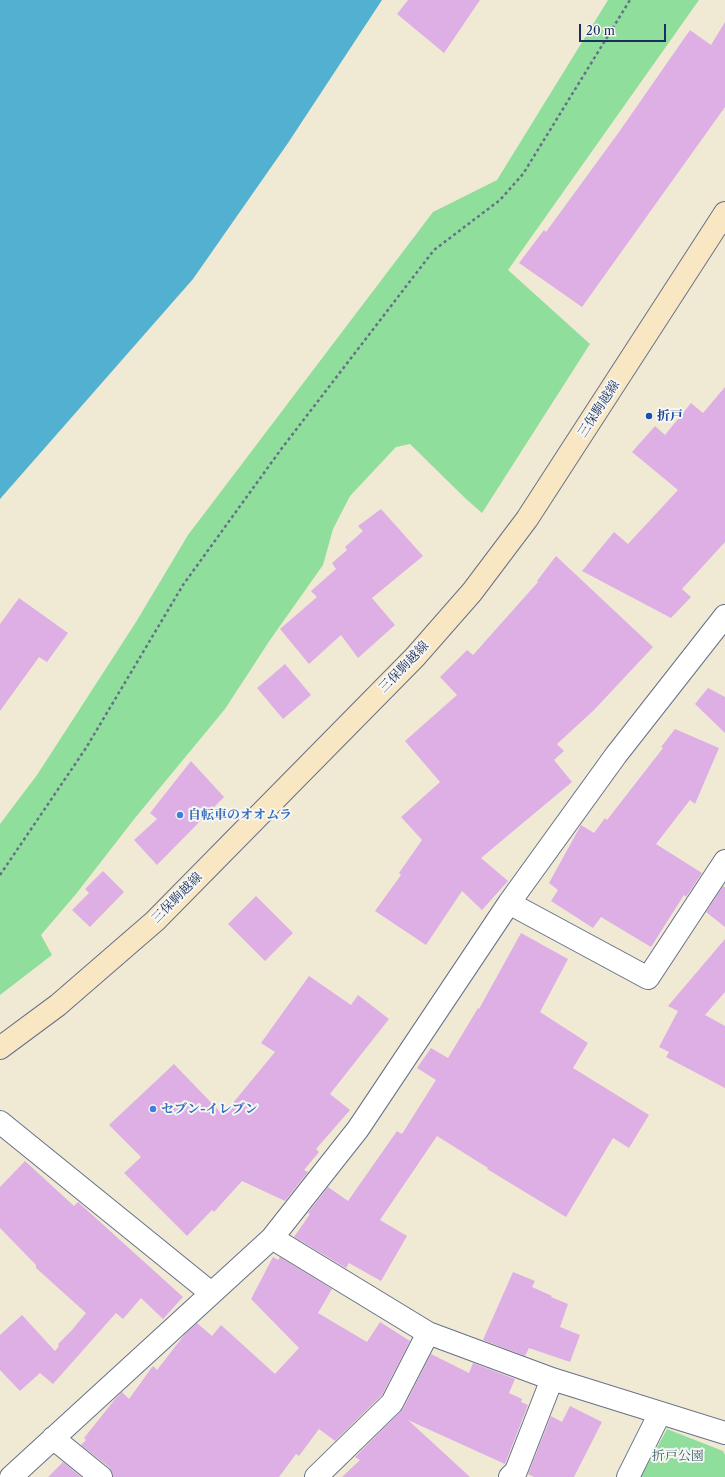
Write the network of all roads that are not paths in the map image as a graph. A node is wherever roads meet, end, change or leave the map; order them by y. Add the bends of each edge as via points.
1 (725, 214) edge
2 (725, 616) edge
3 (725, 861) edge
4 (510, 903) junction
5 (0, 1048) edge
6 (0, 1122) edge
7 (272, 1238) junction
8 (211, 1293) junction
9 (428, 1333) junction
10 (552, 1379) junction
11 (660, 1413) junction
12 (725, 1433) edge
13 (53, 1438) junction
14 (10, 1477) edge
15 (100, 1477) edge
16 (316, 1477) edge
17 (510, 1477) edge
18 (628, 1477) edge

1 - 5 main road, 三保駒越線 via 527,519 472,592 415,657 155,921 58,1004
2 - 4 street via 616,754
3 - 4 street via 648,978
4 - 7 street via 358,1129
6 - 8 street
7 - 8 street
7 - 9 street
8 - 13 street
9 - 10 street
9 - 16 street via 392,1403
10 - 11 street
10 - 17 street via 516,1471
11 - 12 street
11 - 18 street
13 - 14 street
13 - 15 street

